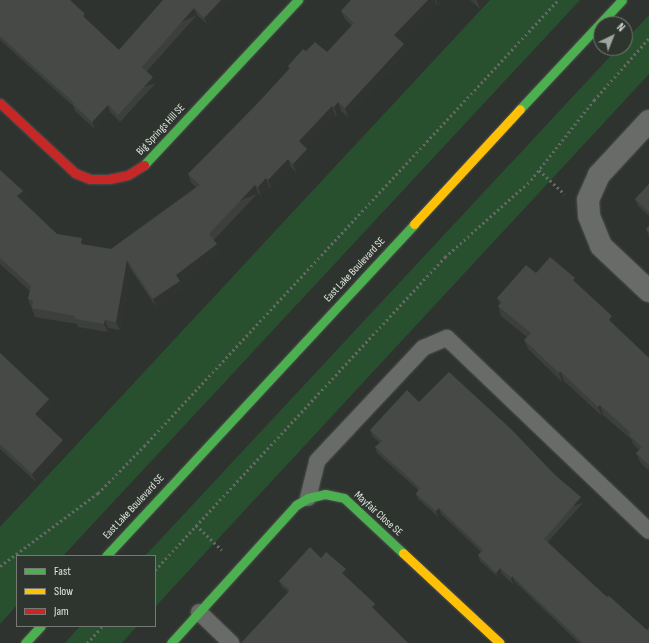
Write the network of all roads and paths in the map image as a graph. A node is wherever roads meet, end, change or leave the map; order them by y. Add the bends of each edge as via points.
1 (298, 0) edge
2 (558, 0) edge
3 (622, 0) edge
4 (649, 38) edge
5 (0, 103) edge
6 (649, 121) edge
7 (649, 291) edge
8 (308, 498) junction
9 (196, 525) junction
10 (649, 531) edge
11 (107, 555) edge
12 (0, 566) edge
13 (240, 567) junction
14 (156, 569) edge
15 (199, 612) junction
16 (40, 627) edge
17 (101, 627) edge
18 (25, 643) edge
19 (87, 643) edge
20 (171, 643) edge
21 (232, 643) edge
22 (500, 643) edge

1 - 5 street, Big Springs Hill SE via 144,166 128,175 109,179 90,178 75,173
2 - 12 path via 98,493
3 - 11 street, East Lake Boulevard SE
4 - 9 path via 594,100 531,180 445,257
6 - 7 street via 599,175 588,200 589,216 601,246
8 - 10 lane via 317,461 423,348 447,338
8 - 13 street, Mayfair Close SE via 296,505
8 - 22 street, Mayfair Close SE via 325,494 344,498
9 - 13 path
9 - 14 path
13 - 15 street, Mayfair Close SE
15 - 20 street, Mayfair Close SE
15 - 21 lane
16 - 18 street
17 - 19 path

